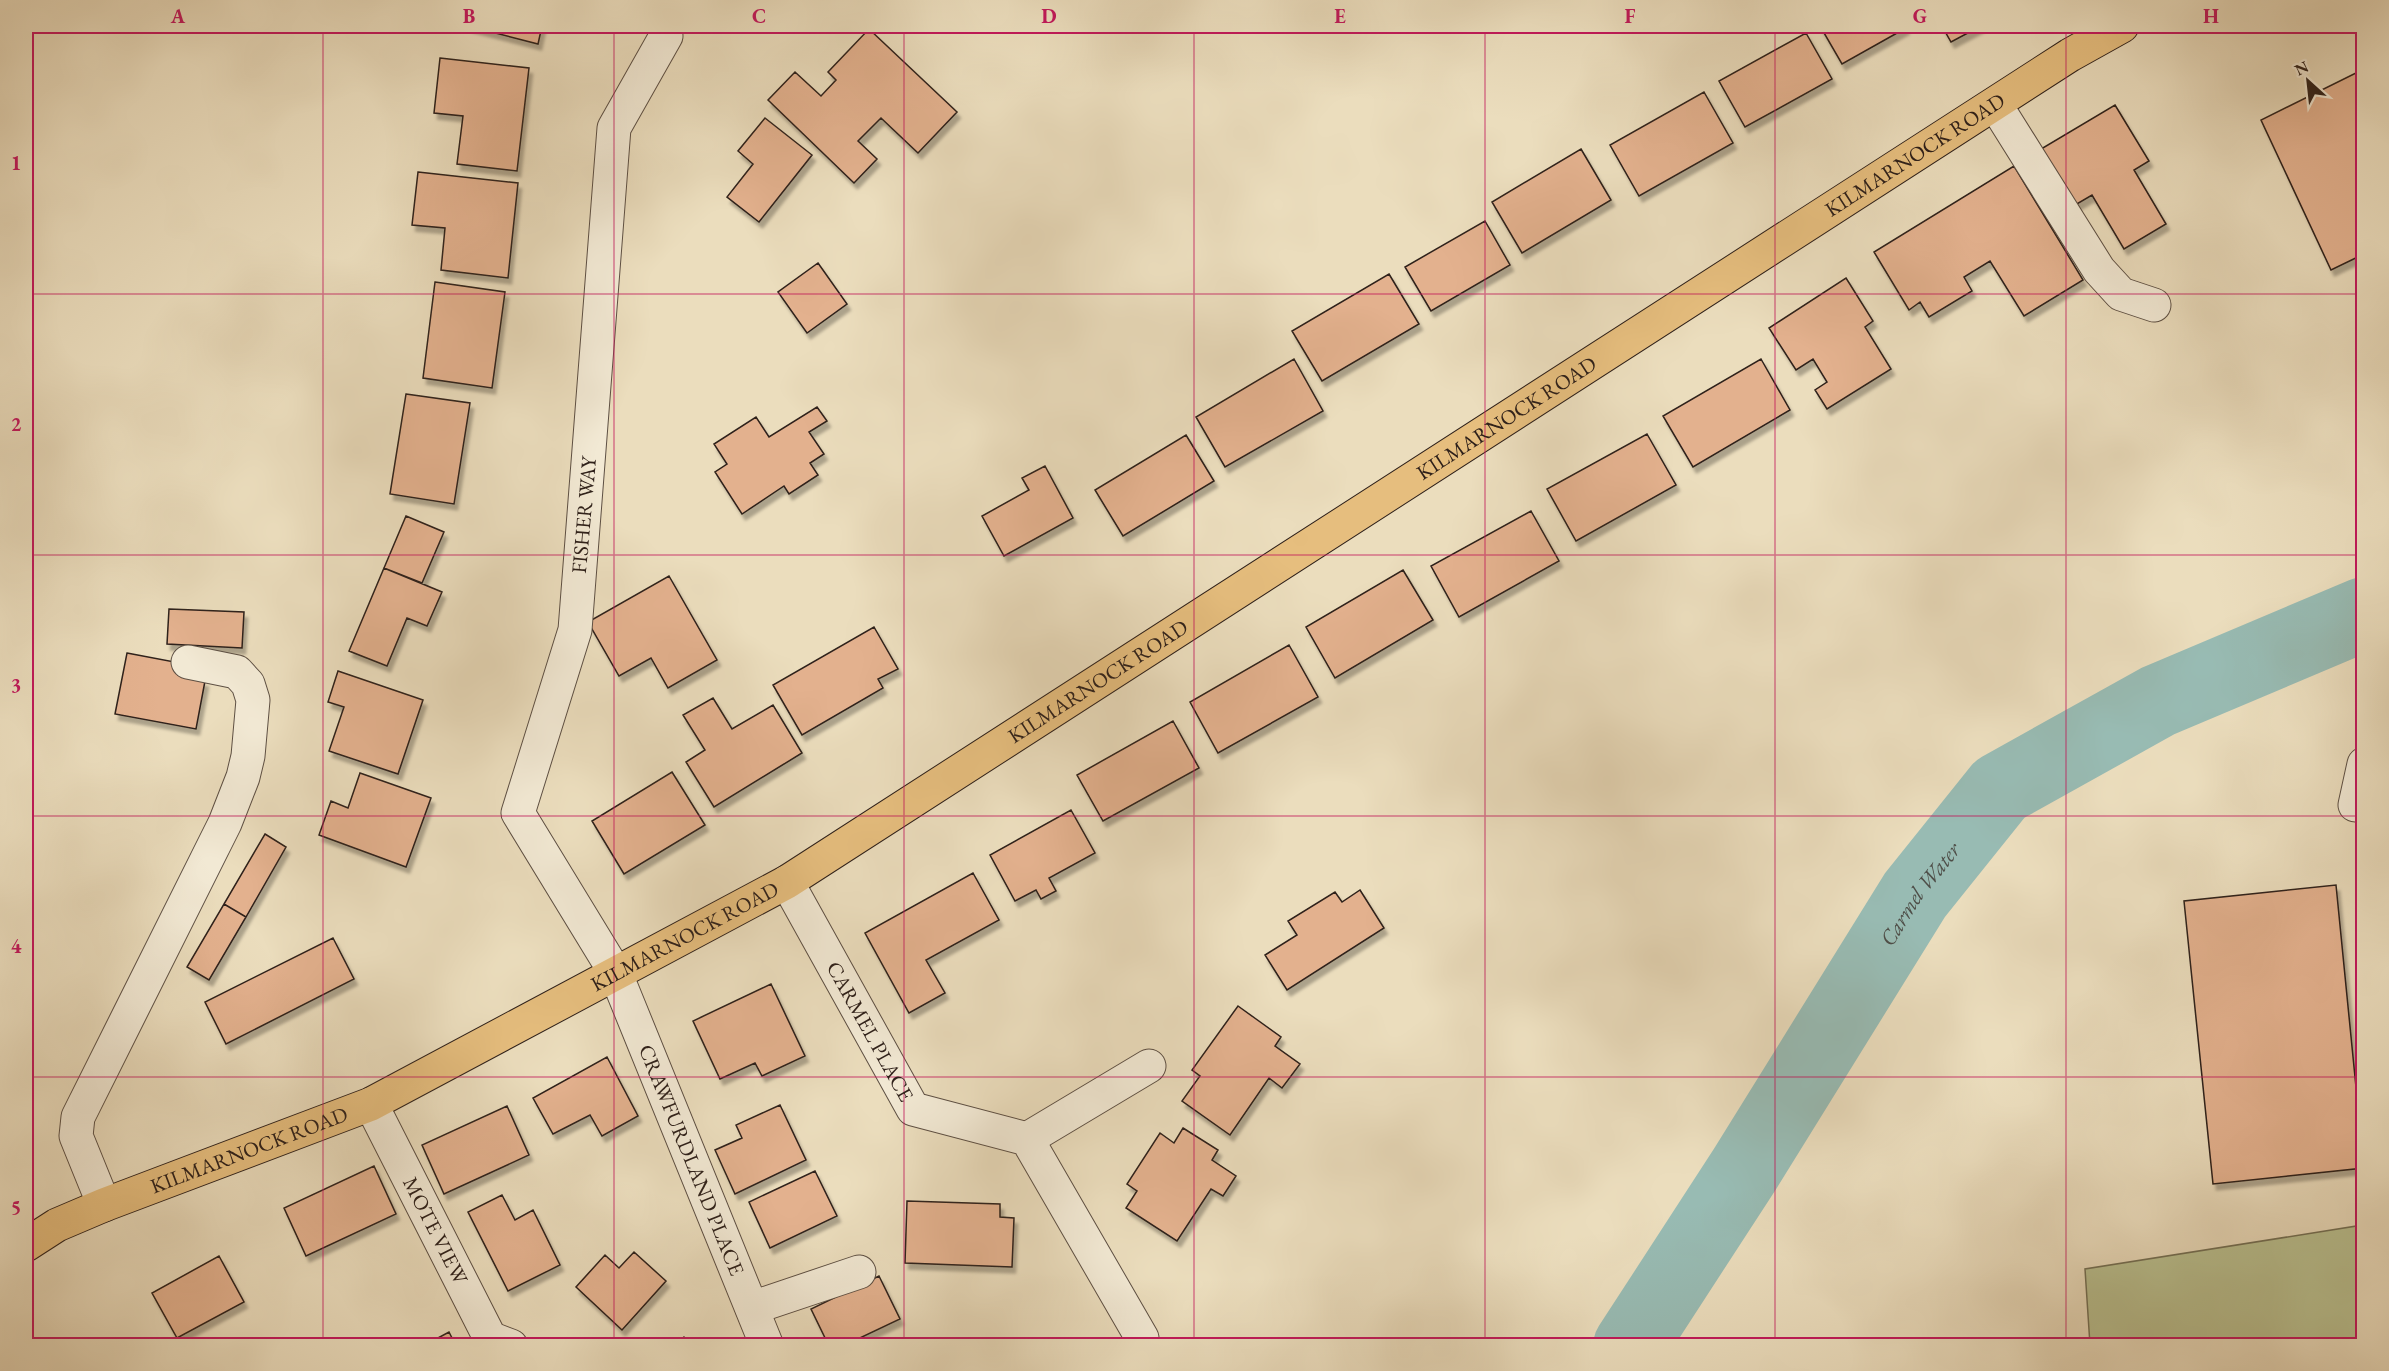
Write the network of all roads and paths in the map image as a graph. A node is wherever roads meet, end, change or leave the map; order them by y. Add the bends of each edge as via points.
1 (2122, 26) edge
2 (666, 36) dead end
3 (1995, 104) junction
4 (2154, 305) dead end
5 (188, 662) dead end
6 (2364, 764) edge
7 (2355, 805) dead end
8 (787, 882) junction
9 (615, 972) junction
10 (1149, 1066) dead end
11 (370, 1104) junction
12 (1027, 1139) junction
13 (104, 1205) junction
14 (26, 1245) edge
15 (859, 1272) dead end
16 (752, 1308) junction
17 (1142, 1338) dead end
18 (511, 1346) edge
19 (767, 1346) edge

1 - 3 main road, KILMARNOCK ROAD
2 - 9 street, FISHER WAY via 614,128 575,630 518,813
3 - 4 street via 2099,270 2121,294
3 - 8 main road, KILMARNOCK ROAD
5 - 13 street via 237,672 248,684 253,700 248,756 225,823 78,1117 76,1136
6 - 7 street
8 - 9 main road, KILMARNOCK ROAD
8 - 12 street, CARMEL PLACE via 913,1109
9 - 11 main road, KILMARNOCK ROAD
9 - 16 street, CRAWFURDLAND PLACE
10 - 12 street
11 - 13 main road, KILMARNOCK ROAD
11 - 18 street, MOTE VIEW via 490,1338
12 - 17 street
13 - 14 main road, KILMARNOCK ROAD via 57,1225
15 - 16 street
16 - 19 street, CRAWFURDLAND PLACE

